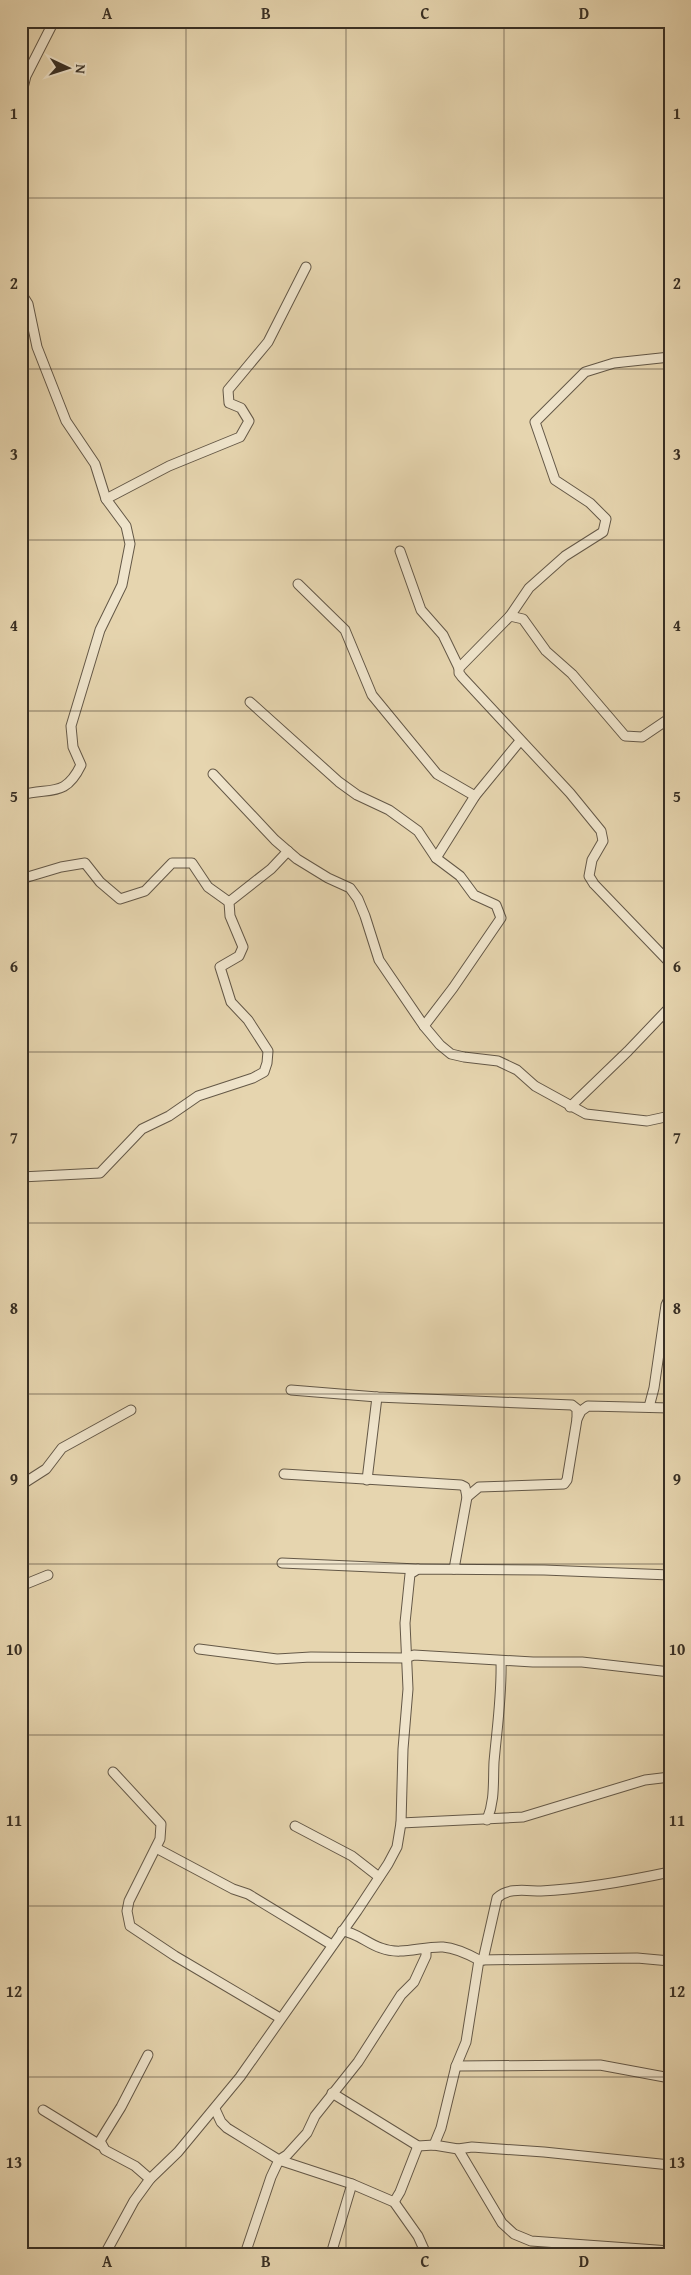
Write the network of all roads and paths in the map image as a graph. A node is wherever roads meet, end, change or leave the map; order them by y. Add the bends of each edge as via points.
1 (54, 21) edge
2 (21, 96) edge
3 (306, 267) dead end
4 (21, 293) edge
5 (670, 357) edge
6 (106, 499) junction
7 (400, 551) dead end
8 (298, 584) dead end
9 (510, 616) junction
10 (459, 668) junction
11 (250, 702) dead end
12 (670, 718) edge
13 (520, 741) junction
14 (214, 774) dead end
15 (21, 795) edge
16 (475, 796) junction
17 (288, 851) junction
18 (436, 858) junction
19 (21, 879) edge
20 (229, 902) junction
21 (670, 963) edge
22 (670, 1007) edge
23 (424, 1026) junction
24 (570, 1107) junction
25 (670, 1116) edge
26 (21, 1177) edge
27 (670, 1297) edge
28 (291, 1390) dead end
29 (377, 1397) junction
30 (649, 1407) junction
31 (670, 1408) edge
32 (131, 1410) dead end
33 (577, 1419) junction
34 (284, 1474) dead end
35 (368, 1480) junction
36 (21, 1485) edge
37 (467, 1497) junction
38 (282, 1563) dead end
39 (418, 1569) junction
40 (454, 1569) junction
41 (670, 1574) edge
42 (48, 1575) dead end
43 (21, 1586) edge
44 (199, 1649) dead end
45 (405, 1658) junction
46 (501, 1661) junction
47 (670, 1672) edge
48 (113, 1772) dead end
49 (670, 1777) edge
50 (486, 1820) junction
51 (401, 1823) junction
52 (295, 1826) dead end
53 (156, 1848) junction
54 (670, 1872) edge
55 (380, 1878) junction
56 (342, 1931) junction
57 (332, 1945) junction
58 (426, 1949) junction
59 (481, 1960) junction
60 (670, 1961) edge
61 (280, 2018) junction
62 (148, 2055) dead end
63 (456, 2066) junction
64 (670, 2078) edge
65 (332, 2093) junction
66 (215, 2109) junction
67 (43, 2110) dead end
68 (100, 2144) junction
69 (434, 2145) junction
70 (418, 2146) junction
71 (458, 2149) junction
72 (279, 2160) junction
73 (670, 2165) edge
74 (150, 2179) junction
75 (352, 2184) junction
76 (394, 2202) junction
77 (670, 2252) edge
78 (105, 2254) edge
79 (245, 2254) edge
80 (331, 2254) edge
81 (426, 2254) edge

1 - 2 street via 26,76
3 - 6 street via 268,342 228,390 229,403 241,408 249,421 240,436 169,466
4 - 6 street via 28,304 37,347 66,422 94,464
5 - 9 street via 614,364 586,372 535,422 555,480 590,503 606,519 603,532 565,556 529,588
6 - 15 street via 126,526 130,544 122,585 100,630 71,726 73,747 81,765 74,779 58,790 38,790
7 - 10 street via 421,610 443,635
8 - 16 street via 345,630 372,695 431,766 438,774
9 - 10 street
9 - 12 street via 522,619 546,651 572,674 625,736 642,737
10 - 13 street via 458,673
11 - 18 street via 339,782 418,831
13 - 16 street
13 - 21 street via 601,831 603,841 589,870 594,884
14 - 17 street
16 - 18 street
17 - 20 street via 271,869
17 - 23 street via 328,878 350,888 366,916 379,960
18 - 23 street via 460,876 474,895 496,905 500,918
19 - 20 street via 85,863 120,899 145,891 172,863 192,862 208,887
20 - 26 street via 230,916 243,947 240,956 220,967 231,1002 248,1020 268,1051 264,1072 198,1096 169,1116 142,1129 100,1173
22 - 24 street
23 - 24 street via 451,1054 498,1061 517,1070 535,1086
24 - 25 street via 586,1114 647,1121
27 - 30 street
28 - 29 street
29 - 33 street via 572,1405 577,1409
29 - 35 street
30 - 31 street
30 - 33 street via 588,1406
32 - 36 street via 62,1448 46,1469
33 - 37 street via 564,1484 479,1487
34 - 35 street
35 - 37 street via 461,1485 467,1491
37 - 40 street
38 - 39 street
39 - 40 street
39 - 45 street via 410,1574 409,1580
40 - 41 street
42 - 43 street
44 - 45 street via 277,1659
45 - 46 street via 414,1655
45 - 51 street via 408,1689
46 - 47 street via 582,1662
46 - 50 street via 494,1798
48 - 53 street via 161,1824
49 - 50 street via 645,1780 523,1817
50 - 51 street
51 - 55 street via 397,1847
52 - 55 street via 352,1856
53 - 57 street via 248,1894
53 - 61 street via 130,1901 127,1911 130,1926 192,1967
54 - 59 street via 557,1890 506,1891 497,1898
55 - 56 street
56 - 57 street
56 - 58 street via 349,1931 381,1949
57 - 61 street
58 - 59 street via 445,1947
58 - 65 street via 414,1982 401,1995 358,2062
59 - 60 street via 637,1958
59 - 63 street via 466,2042
61 - 66 street
62 - 68 street via 120,2108 100,2137
63 - 64 street via 600,2064
63 - 69 street
65 - 70 street
65 - 72 street via 307,2133 287,2156
66 - 72 street via 227,2128
66 - 74 street
67 - 68 street
68 - 74 street
69 - 70 street
69 - 71 street
70 - 76 street
71 - 73 street via 544,2152
71 - 77 street via 502,2223 514,2234 531,2241
72 - 75 street
72 - 79 street
74 - 78 street
75 - 76 street
75 - 80 street
76 - 81 street via 418,2236

